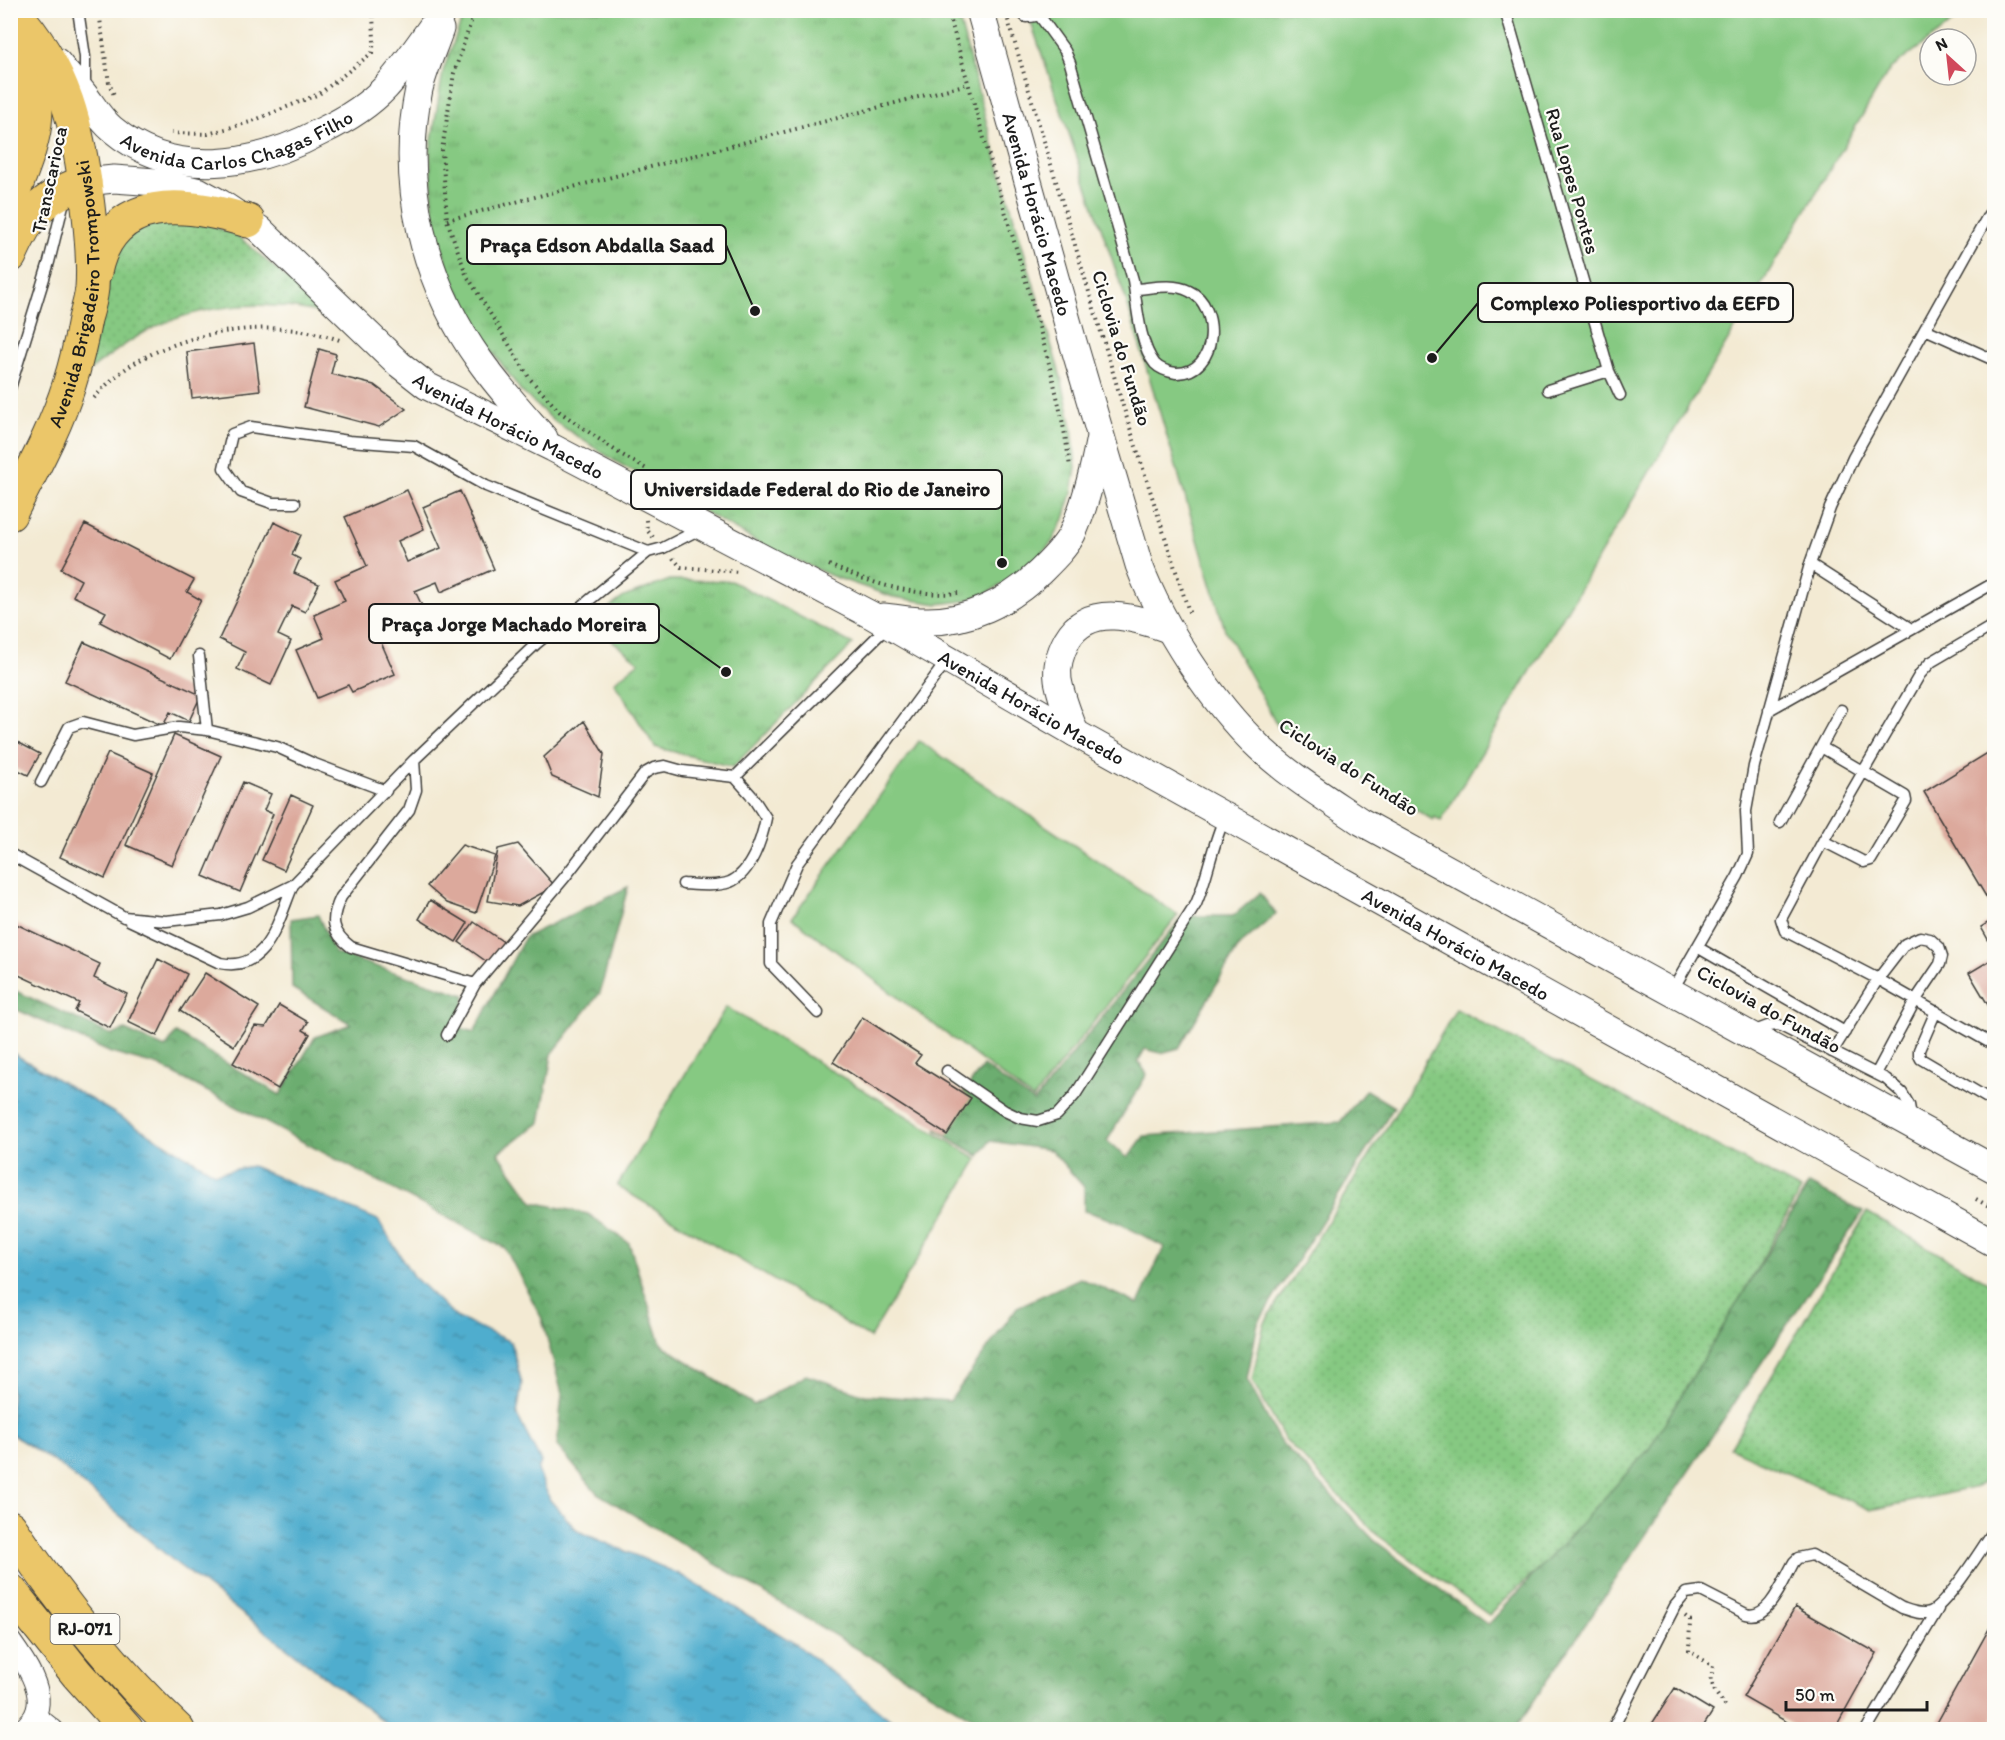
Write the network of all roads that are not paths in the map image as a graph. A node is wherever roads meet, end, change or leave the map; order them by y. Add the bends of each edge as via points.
1 (78, 10) edge
2 (445, 10) edge
3 (980, 10) edge
4 (1019, 10) edge
5 (1505, 10) edge
6 (1042, 13) edge
7 (17, 25) edge
8 (77, 147) junction
9 (10, 202) edge
10 (1995, 210) edge
11 (248, 221) junction
12 (10, 256) edge
13 (92, 288) junction
14 (1135, 289) junction
15 (1925, 328) junction
16 (1995, 360) edge
17 (1609, 371) junction
18 (10, 388) edge
19 (1548, 390) dead end
20 (1620, 395) dead end
21 (1101, 434) junction
22 (553, 448) junction
23 (295, 503) dead end
24 (10, 513) edge
25 (705, 526) junction
26 (648, 552) junction
27 (1810, 564) junction
28 (1995, 583) edge
29 (881, 620) junction
30 (1180, 624) junction
31 (1995, 624) edge
32 (1911, 629) junction
33 (199, 656) dead end
34 (946, 658) junction
35 (1769, 710) junction
36 (1841, 710) dead end
37 (207, 730) junction
38 (1076, 733) junction
39 (1821, 747) junction
40 (414, 760) junction
41 (1863, 771) junction
42 (735, 777) junction
43 (41, 782) dead end
44 (386, 791) junction
45 (1226, 816) junction
46 (1780, 822) dead end
47 (1823, 841) junction
48 (10, 854) edge
49 (683, 884) dead end
50 (292, 885) junction
51 (124, 917) junction
52 (1697, 947) junction
53 (1878, 979) junction
54 (476, 984) junction
55 (1671, 992) junction
56 (1915, 1001) junction
57 (1936, 1011) junction
58 (818, 1013) dead end
59 (1845, 1032) junction
60 (1748, 1034) junction
61 (447, 1035) dead end
62 (1994, 1044) edge
63 (1832, 1052) junction
64 (947, 1071) dead end
65 (1876, 1074) junction
66 (1995, 1102) edge
67 (1913, 1125) junction
68 (1995, 1169) edge
69 (1995, 1243) edge
70 (10, 1527) edge
71 (1995, 1530) edge
72 (10, 1590) edge
73 (1941, 1604) junction
74 (10, 1641) edge
75 (29, 1723) edge
76 (174, 1726) edge
77 (53, 1730) edge
78 (127, 1730) edge
79 (1612, 1730) edge
80 (1866, 1730) edge

1 - 8 lane, Transcarioca via 86,57
2 - 8 street, Avenida Carlos Chagas Filho via 393,78 365,105 335,125 279,152 216,164 192,163 145,149 111,129 99,116
2 - 22 street, Avenida Carlos Chagas Filho via 420,88 414,121 411,162 424,247 441,291 479,360
3 - 21 street, Avenida Horácio Macedo
4 - 6 lane via 1026,17
5 - 17 lane, Rua Lopes Pontes
6 - 14 lane via 1070,63
7 - 8 street, Avenida Carlos Chagas Filho
7 - 8 highway, Avenida Brigadeiro Trompowski via 62,86
7 - 9 highway via 34,81 37,120
8 - 11 street, Avenida Horácio Macedo via 99,180 127,179 180,186 200,192
8 - 12 highway via 48,199 29,218
8 - 13 highway, Avenida Brigadeiro Trompowski via 91,239
8 - 18 lane, Transcarioca via 49,262
10 - 15 lane via 1989,214
11 - 13 highway via 185,207 151,210 135,216 106,241 99,253
11 - 22 street, Avenida Horácio Macedo via 427,386
13 - 24 highway, Avenida Brigadeiro Trompowski via 69,387
14 - 14 lane via 1140,327 1155,364 1174,373 1197,367 1207,355 1211,339 1204,304 1191,291 1174,286
15 - 16 lane
15 - 27 lane via 1853,458
17 - 19 lane
17 - 20 lane, Rua Lopes Pontes
21 - 29 street via 1093,474 1071,536 1022,589 989,609 952,618
21 - 30 street, Avenida Horácio Macedo via 1148,588
22 - 25 street, Avenida Horácio Macedo
23 - 26 lane via 272,503 241,492 224,468 232,434 251,427 414,446 486,486
25 - 26 lane
25 - 29 street, Avenida Horácio Macedo
26 - 40 lane via 536,644
27 - 32 lane
27 - 35 lane
28 - 32 lane
29 - 34 street, Avenida Horácio Macedo
29 - 42 lane
30 - 38 street via 1106,616 1093,619 1071,634 1061,651 1058,681
30 - 55 street, Avenida Horácio Macedo via 1220,704 1260,748 1317,792 1360,821
31 - 41 lane via 1931,662 1920,674
32 - 35 lane
33 - 37 lane
34 - 38 street, Avenida Horácio Macedo
34 - 58 lane via 797,864 771,924 771,964
35 - 52 lane via 1746,811 1748,854
36 - 39 lane
37 - 43 lane via 179,727 133,735 76,723 69,727
37 - 44 lane via 277,747
38 - 45 street, Avenida Horácio Macedo
39 - 41 lane
39 - 46 lane
40 - 44 lane
40 - 54 lane via 416,790 409,810 340,897 333,912 335,926 340,939 351,947
41 - 47 lane
41 - 47 lane via 1905,796 1906,801 1867,862
42 - 49 lane via 766,818 762,839 740,876 730,882
42 - 54 lane via 665,766 645,772 566,877
44 - 50 lane
45 - 64 lane via 1196,904 1076,1095 1057,1115 1038,1121 1020,1118
45 - 69 street, Avenida Horácio Macedo
47 - 53 lane via 1781,919 1782,925 1785,931
48 - 51 lane
50 - 51 lane via 248,907 221,915 166,921
50 - 51 lane via 270,940 259,954 233,966
52 - 55 lane
52 - 59 lane
53 - 56 lane
53 - 56 lane via 1905,944 1920,937 1930,939 1942,956
53 - 59 lane
54 - 61 lane
55 - 60 street, Avenida Horácio Macedo
56 - 57 lane
56 - 65 lane
57 - 62 lane
57 - 66 lane via 1919,1050 1921,1059
59 - 63 lane
60 - 63 lane via 1779,1025
60 - 67 street, Avenida Horácio Macedo
63 - 65 lane
65 - 67 lane via 1902,1093
67 - 68 street, Avenida Horácio Macedo
70 - 76 highway, RJ-071 via 69,1611
71 - 73 lane
72 - 78 highway, RJ-071 via 76,1674
73 - 79 lane via 1928,1613 1915,1613 1812,1555 1798,1557 1767,1608 1759,1614 1751,1616 1701,1591 1686,1593 1675,1606
73 - 80 lane
74 - 75 street via 36,1687 38,1706
75 - 77 street

